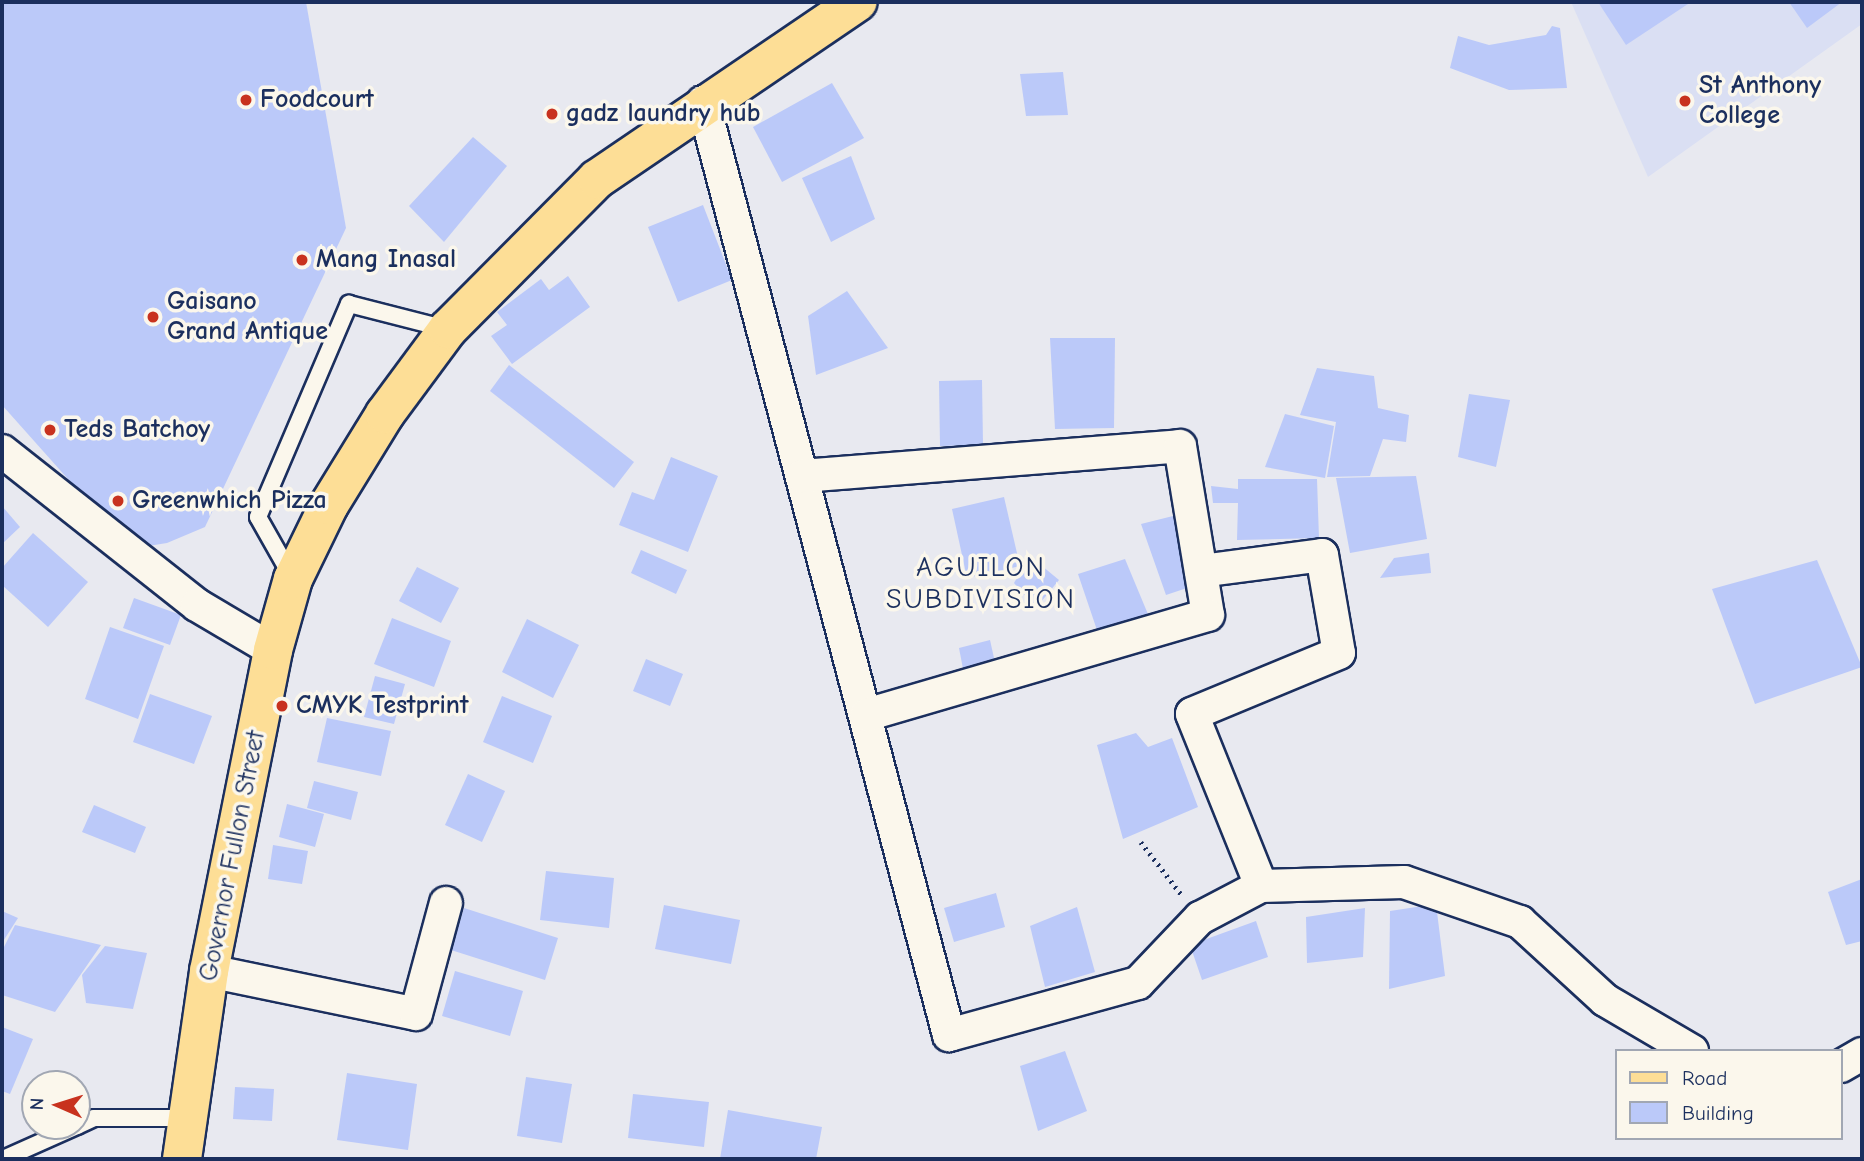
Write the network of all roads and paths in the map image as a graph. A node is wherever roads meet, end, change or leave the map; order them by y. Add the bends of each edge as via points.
1 (857, 2) edge
2 (703, 102) junction
3 (448, 329) junction
4 (2, 451) edge
5 (802, 476) junction
6 (1201, 571) junction
7 (293, 579) junction
8 (273, 650) junction
9 (866, 715) junction
10 (1141, 842) dead end
11 (1261, 886) junction
12 (446, 903) dead end
13 (1200, 918) junction
14 (209, 971) junction
15 (1689, 1049) edge
16 (1862, 1054) edge
17 (1843, 1065) edge
18 (188, 1118) junction
19 (91, 1119) edge
20 (46, 1140) edge
21 (3, 1159) edge
22 (182, 1159) edge

1 - 2 main road, Governor Fullon Street
2 - 3 main road, Governor Fullon Street via 597,179
2 - 5 street
3 - 7 main road, Governor Fullon Street via 385,414
3 - 7 lane via 349,304 258,517
4 - 8 street via 197,606
5 - 6 street via 1180,446
5 - 9 street
6 - 9 street via 1209,615
6 - 11 street via 1322,555 1339,653 1192,714
7 - 8 main road, Governor Fullon Street
8 - 14 main road, Governor Fullon Street
9 - 13 street via 949,1035 1138,983
10 - 13 path
11 - 13 street
11 - 15 street via 1404,882 1521,922 1605,1000
12 - 14 street via 416,1014
14 - 18 main road, Governor Fullon Street
16 - 17 street
18 - 19 lane
18 - 22 main road, Governor Fullon Street
20 - 21 lane

